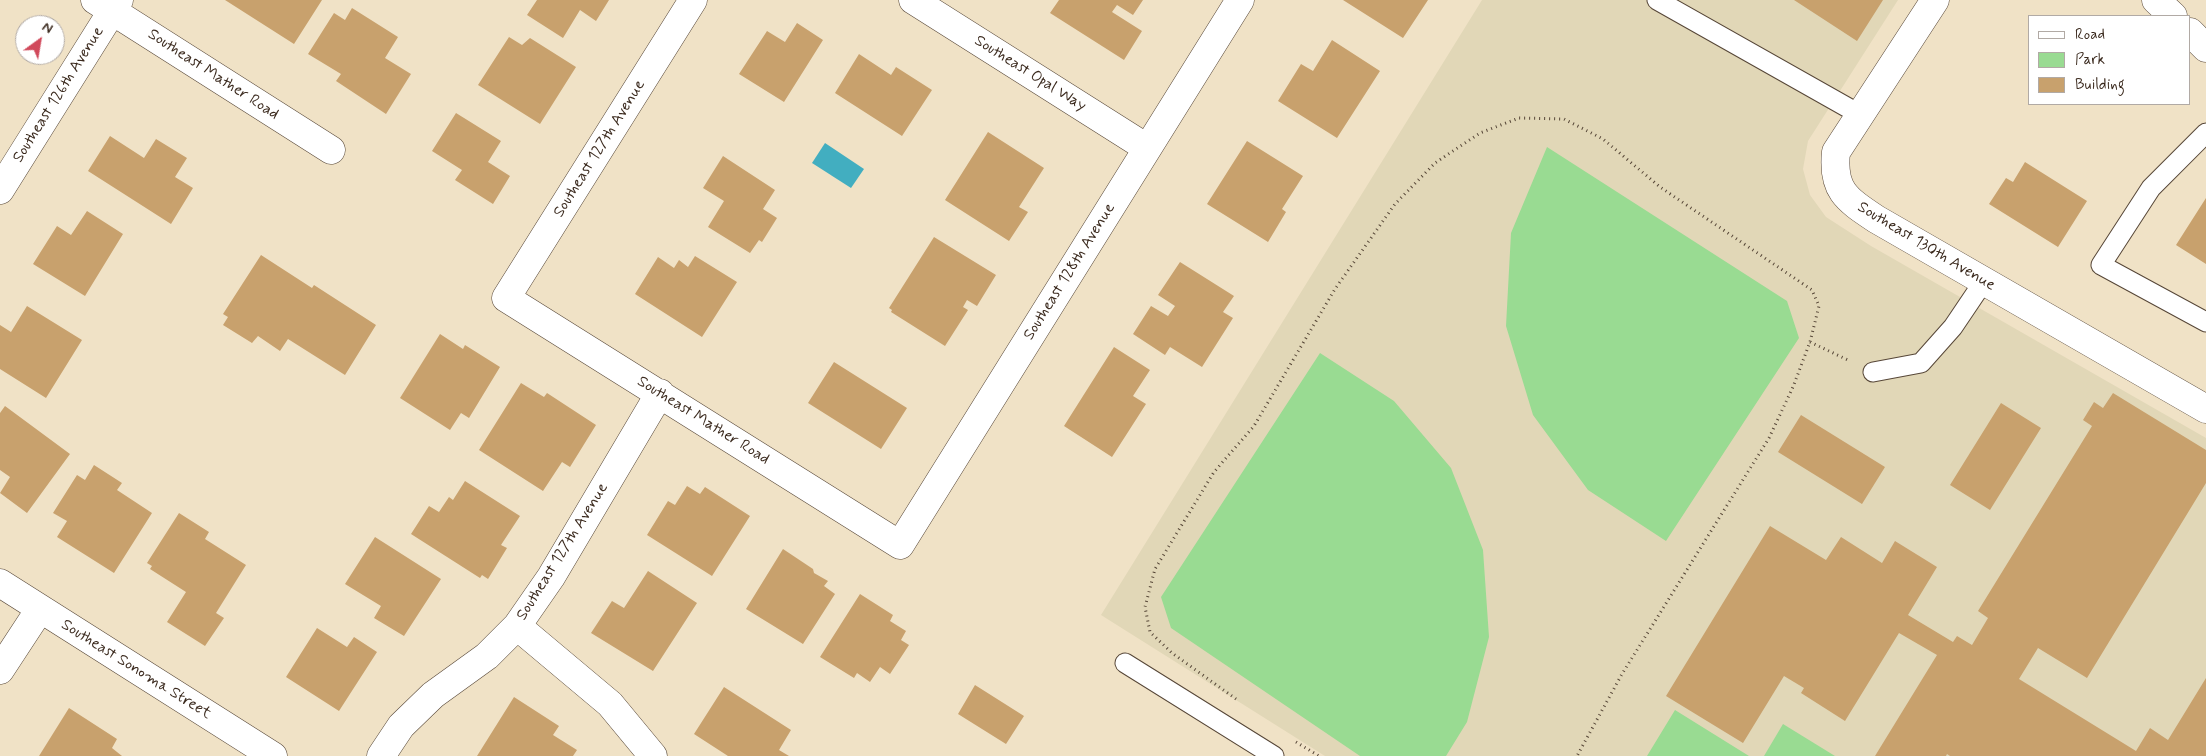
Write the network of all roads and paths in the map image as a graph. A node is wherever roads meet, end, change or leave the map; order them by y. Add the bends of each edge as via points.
1 (693, 0) edge
2 (913, 0) edge
3 (1240, 0) edge
4 (1657, 0) edge
5 (1935, 0) edge
6 (2156, 0) edge
7 (109, 3) edge
8 (2172, 15) edge
9 (2191, 33) edge
10 (2206, 48) edge
11 (1859, 114) junction
12 (2206, 133) edge
13 (1147, 148) junction
14 (331, 150) dead end
15 (0, 190) edge
16 (1984, 281) junction
17 (506, 298) joint
18 (2206, 322) edge
19 (1810, 342) junction
20 (1873, 372) joint
21 (660, 393) junction
22 (2206, 409) edge
23 (900, 545) joint
24 (0, 583) edge
25 (40, 609) junction
26 (517, 626) junction
27 (1124, 663) dead end
28 (0, 670) edge
29 (1243, 704) dead end
30 (1291, 738) dead end
31 (272, 756) edge
32 (381, 756) edge
33 (653, 756) edge
34 (1274, 756) edge
35 (1319, 756) edge
36 (1577, 756) edge

1 - 17 street, Southeast 127th Avenue
2 - 13 street, Southeast Opal Way
3 - 13 street, Southeast 128th Avenue
4 - 11 lane
5 - 11 street, Southeast 130th Avenue
6 - 8 street
7 - 14 street, Southeast Mather Road
7 - 15 street, Southeast 126th Avenue
9 - 10 street
11 - 16 street, Southeast 130th Avenue via 1836,152 1834,170 1838,185 1849,201
12 - 18 lane via 2151,188 2101,264
13 - 23 street, Southeast 128th Avenue
16 - 20 lane via 1953,327 1921,363
16 - 22 street, Southeast 130th Avenue
17 - 21 street, Southeast Mather Road
19 - 20 path
19 - 29 path via 1819,306 1812,290 1660,187 1603,139 1564,119 1519,118 1480,133 1435,163 1395,204 1335,289 1254,426 1214,472 1155,569 1145,606 1150,632 1172,653
19 - 36 path via 1769,438 1632,657
21 - 23 street, Southeast Mather Road
21 - 26 street, Southeast 127th Avenue via 551,577
24 - 25 street, Southeast Sonoma Street
25 - 28 street
25 - 31 street, Southeast Sonoma Street
26 - 32 street, Southeast 127th Avenue via 487,656 433,695 401,726
26 - 33 street via 610,704
27 - 34 lane
30 - 35 path

